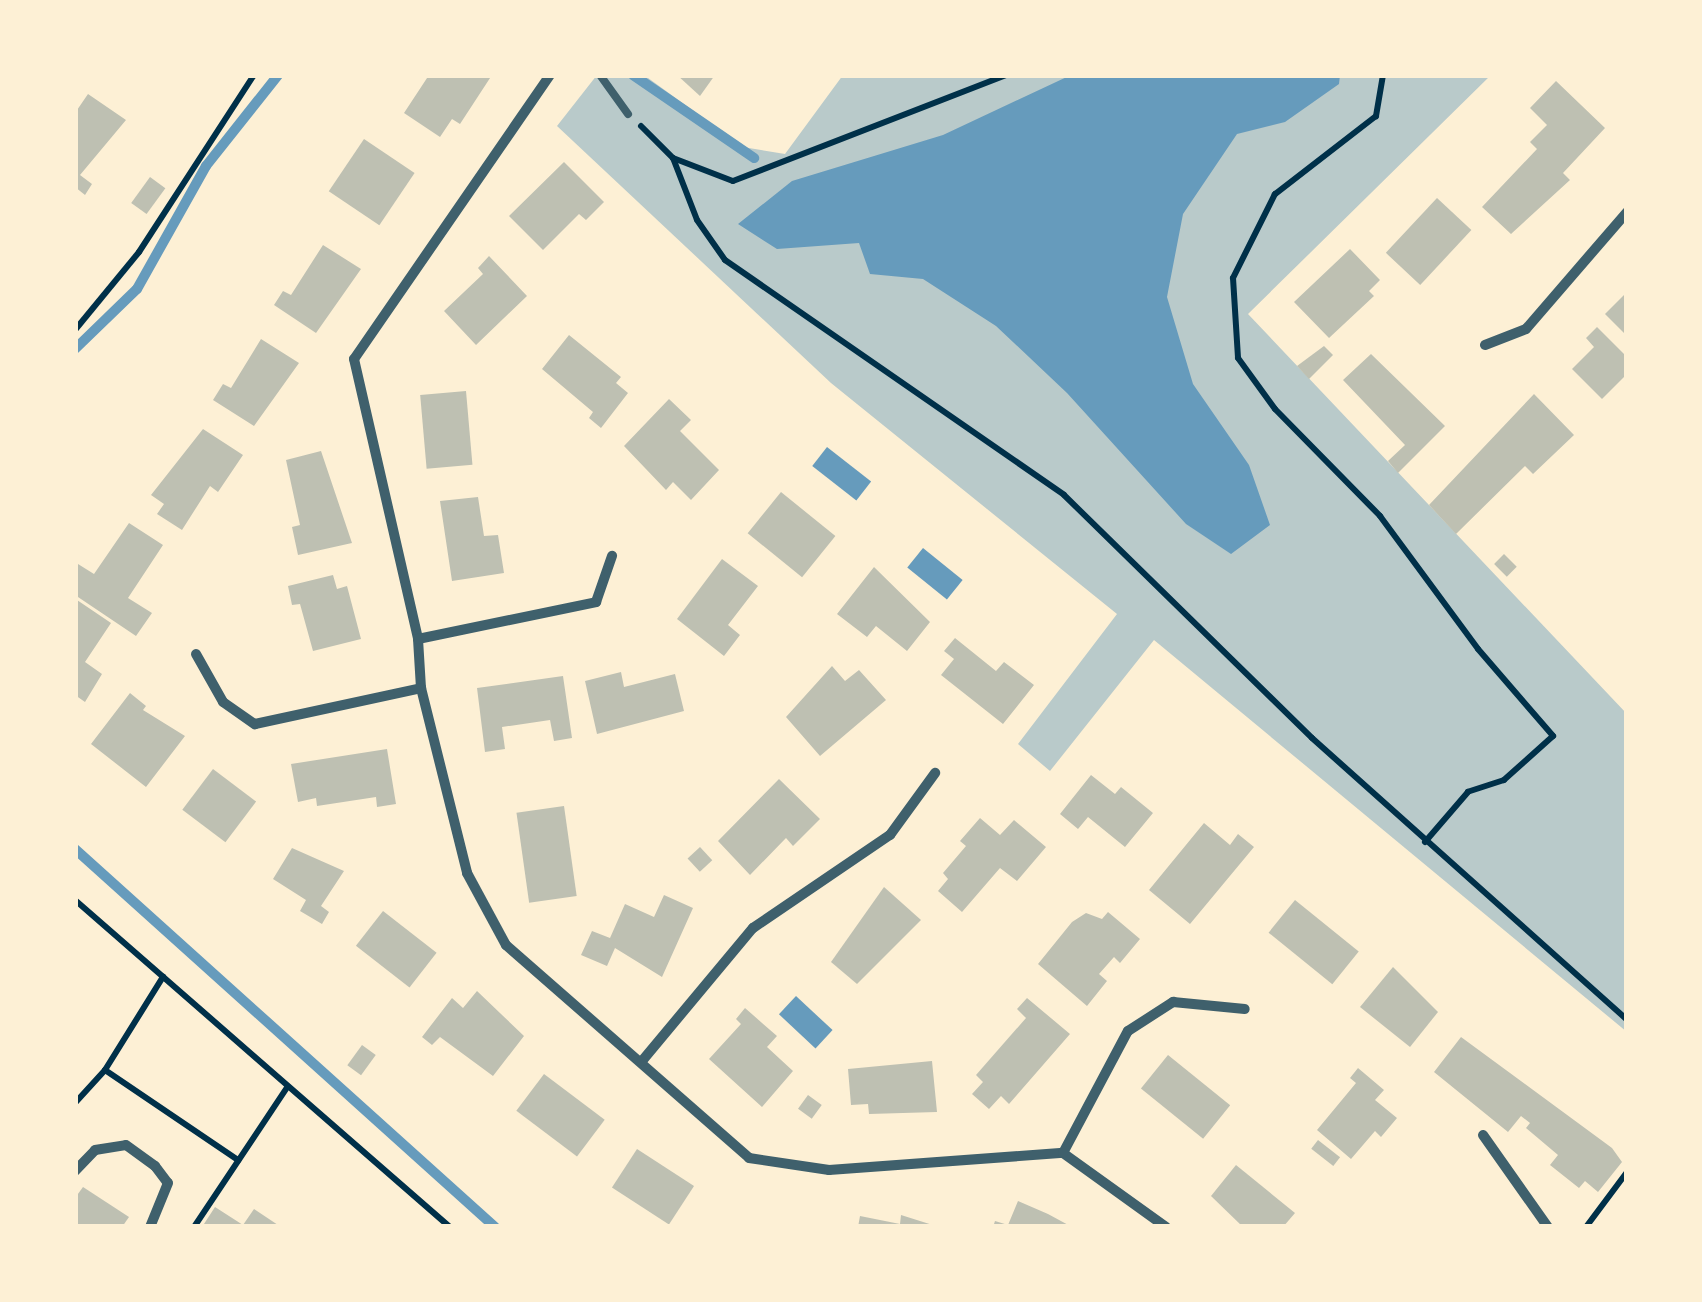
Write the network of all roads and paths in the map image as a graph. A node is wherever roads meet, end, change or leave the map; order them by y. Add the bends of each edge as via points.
1 (254, 75) edge
2 (550, 75) edge
3 (600, 75) edge
4 (1006, 75) edge
5 (1382, 75) edge
6 (628, 114) joint
7 (673, 158) junction
8 (1627, 212) edge
9 (75, 330) edge
10 (1485, 345) dead end
11 (612, 556) dead end
12 (418, 639) junction
13 (196, 654) dead end
14 (420, 688) junction
15 (934, 772) dead end
16 (1425, 842) junction
17 (75, 900) edge
18 (163, 976) junction
19 (1245, 1009) dead end
20 (1627, 1020) edge
21 (642, 1061) junction
22 (105, 1070) junction
23 (288, 1086) junction
24 (75, 1102) edge
25 (1484, 1135) dead end
26 (1063, 1153) junction
27 (238, 1160) junction
28 (75, 1171) edge
29 (1627, 1172) edge
30 (150, 1227) edge
31 (194, 1227) edge
32 (450, 1227) edge
33 (1166, 1227) edge
34 (1548, 1227) edge
35 (1586, 1227) edge

1 - 9 path via 140,252
2 - 12 street via 354,359
3 - 6 lane
4 - 7 path via 734,182
5 - 16 path via 1376,116 1275,194 1233,278 1238,358 1275,409 1380,516 1478,649 1553,736 1504,780 1468,792
6 - 7 path
7 - 16 path via 697,220 725,260 1064,494
8 - 10 street via 1526,328
11 - 12 street via 596,602
12 - 14 street
13 - 14 street via 223,702 255,724
14 - 21 street via 466,873 506,945
15 - 21 street via 890,834 754,928
16 - 20 path
17 - 18 path
18 - 22 path
18 - 23 path
19 - 26 street via 1172,1002 1128,1032
21 - 26 street via 749,1158 829,1170
22 - 24 path
22 - 27 path
23 - 27 path
23 - 32 path
25 - 34 street
26 - 33 street
27 - 31 path
28 - 30 street via 96,1150 126,1144 168,1183
29 - 35 path

